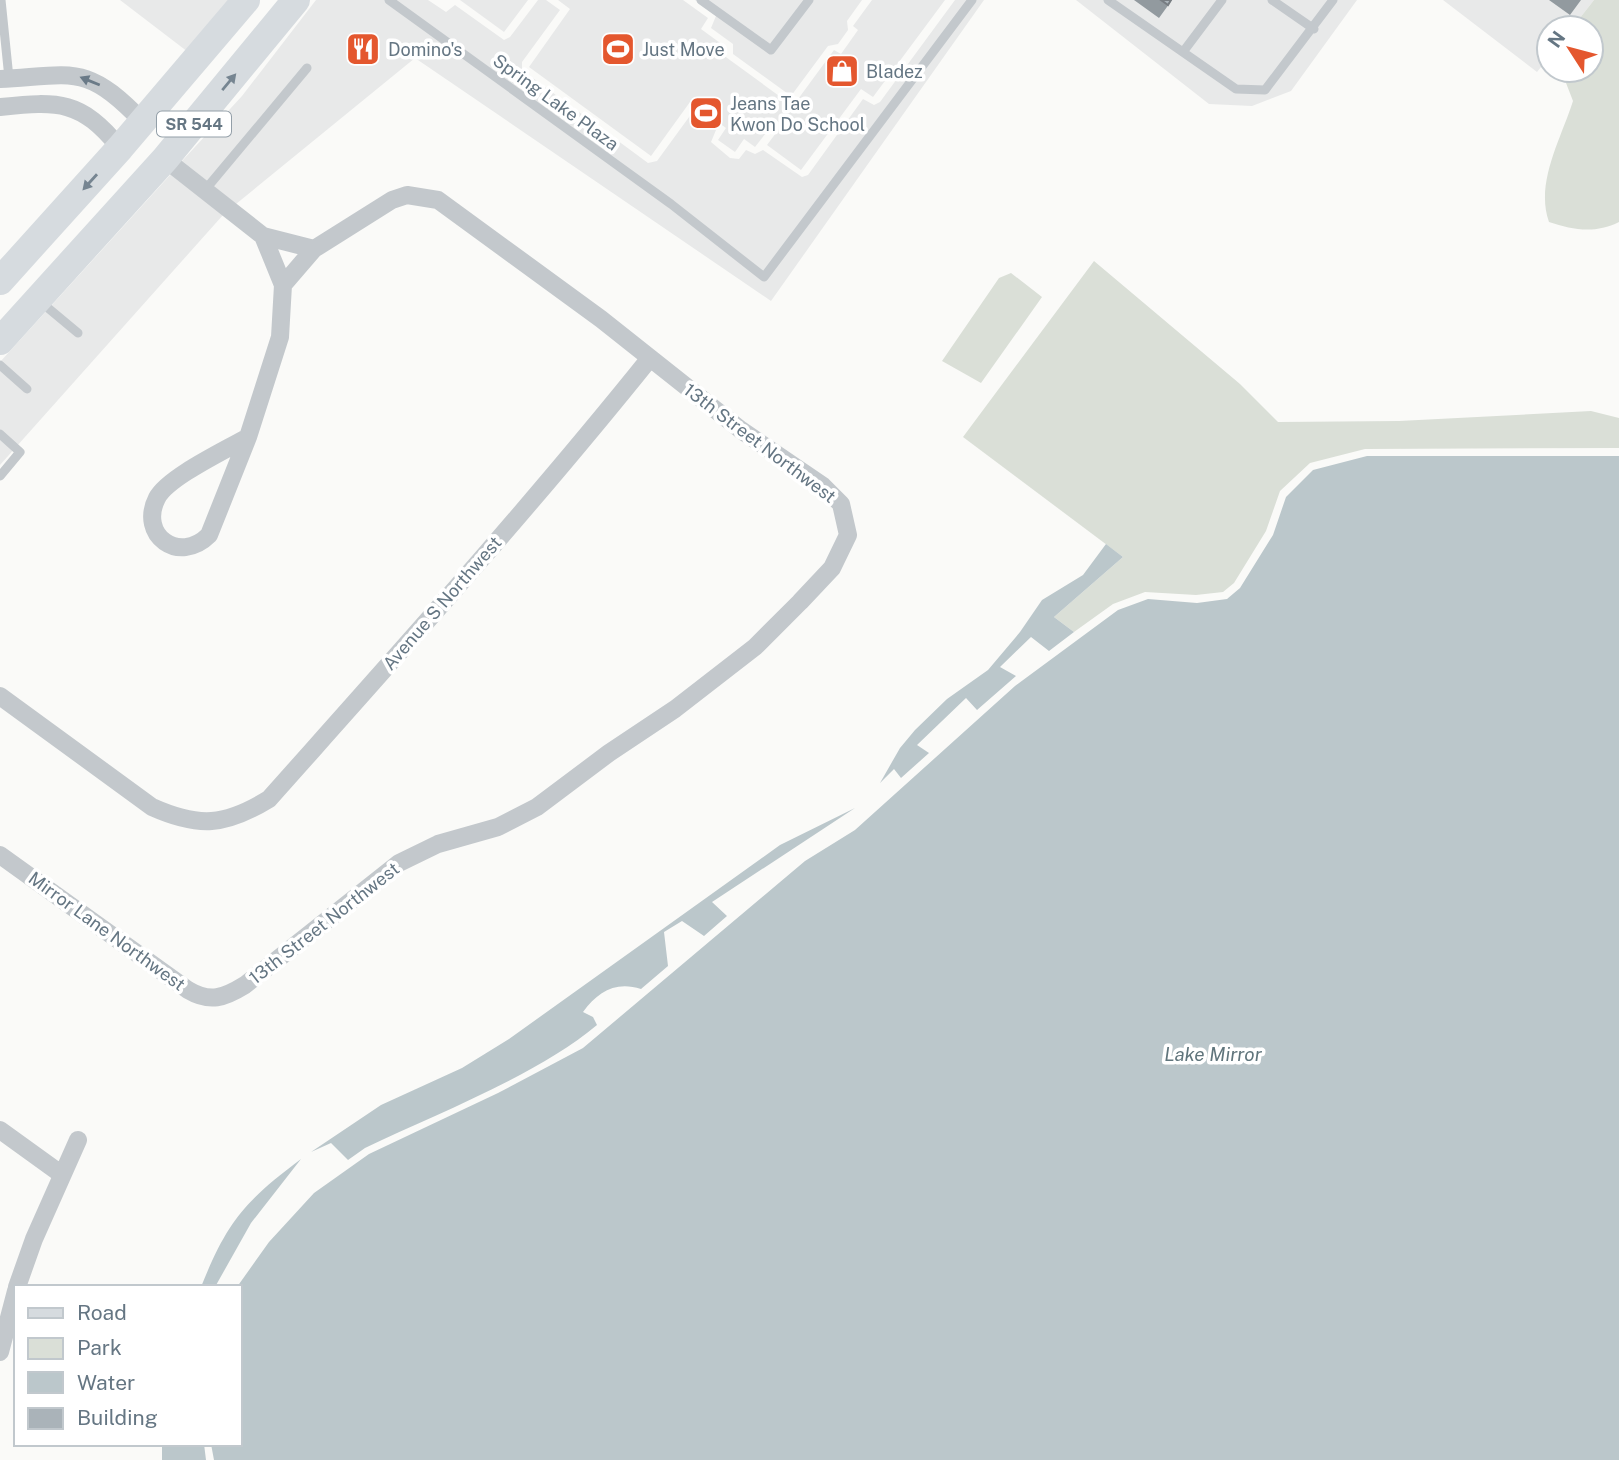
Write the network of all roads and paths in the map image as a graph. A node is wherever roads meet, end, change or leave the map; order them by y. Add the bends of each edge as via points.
1 (1, 0) edge
2 (246, 0) edge
3 (296, 0) edge
4 (389, 0) edge
5 (701, 0) edge
6 (809, 0) edge
7 (972, 0) edge
8 (1108, 0) edge
9 (1222, 0) edge
10 (1272, 0) edge
11 (1334, 0) edge
12 (1314, 29) junction
13 (1183, 52) junction
14 (307, 68) dead end
15 (183, 75) junction
16 (4, 78) edge
17 (0, 107) edge
18 (143, 122) junction
19 (120, 148) junction
20 (165, 159) junction
21 (205, 190) junction
22 (263, 236) junction
23 (88, 244) junction
24 (314, 249) junction
25 (0, 281) edge
26 (283, 285) junction
27 (37, 299) junction
28 (78, 333) dead end
29 (0, 341) edge
30 (650, 358) junction
31 (0, 365) edge
32 (27, 389) dead end
33 (0, 434) edge
34 (248, 438) junction
35 (0, 476) edge
36 (0, 696) edge
37 (0, 855) edge
38 (217, 999) joint
39 (0, 1130) edge
40 (78, 1140) dead end
41 (61, 1174) junction
42 (18, 1285) edge
43 (14, 1297) edge
44 (0, 1352) edge

1 - 16 lane
2 - 15 main road, SR 544
20 -> 3 main road, SR 544
4 - 7 lane, Spring Lake Plaza via 764,277
5 - 6 lane via 771,50
8 - 13 lane
9 - 13 lane
10 - 12 lane
11 - 12 lane
12 - 13 lane via 1265,90 1236,89
14 - 21 lane
15 - 18 main road, SR 544
15 - 20 main road via 161,140
18 -> 16 street via 118,96 87,79 66,73
17 - 19 street via 35,104 79,109
18 - 19 main road, SR 544
18 - 23 main road via 138,161
19 -> 25 main road, SR 544
20 - 21 street
20 - 23 main road, SR 544
21 - 22 street
22 - 24 street
22 - 26 street
23 - 27 main road, SR 544
24 - 26 street, 13th Street Northwest
24 - 30 street, 13th Street Northwest via 392,200 407,195 438,200
26 - 34 street via 280,337
27 - 28 lane
27 - 29 main road, SR 544
30 - 36 street, Avenue S Northwest via 529,504 269,799 245,813 215,822 188,820 152,807
30 - 38 street, 13th Street Northwest via 831,493 841,504 848,530 839,557 741,658 537,807 498,827 438,844 399,863 244,985
31 - 32 lane
33 - 35 lane via 20,452
34 - 34 street via 209,535 190,548 167,544 156,534 153,522 157,498 181,475
37 - 38 street, Mirror Lane Northwest via 188,990
39 - 41 street
40 - 41 street
41 - 42 street
43 - 44 street

